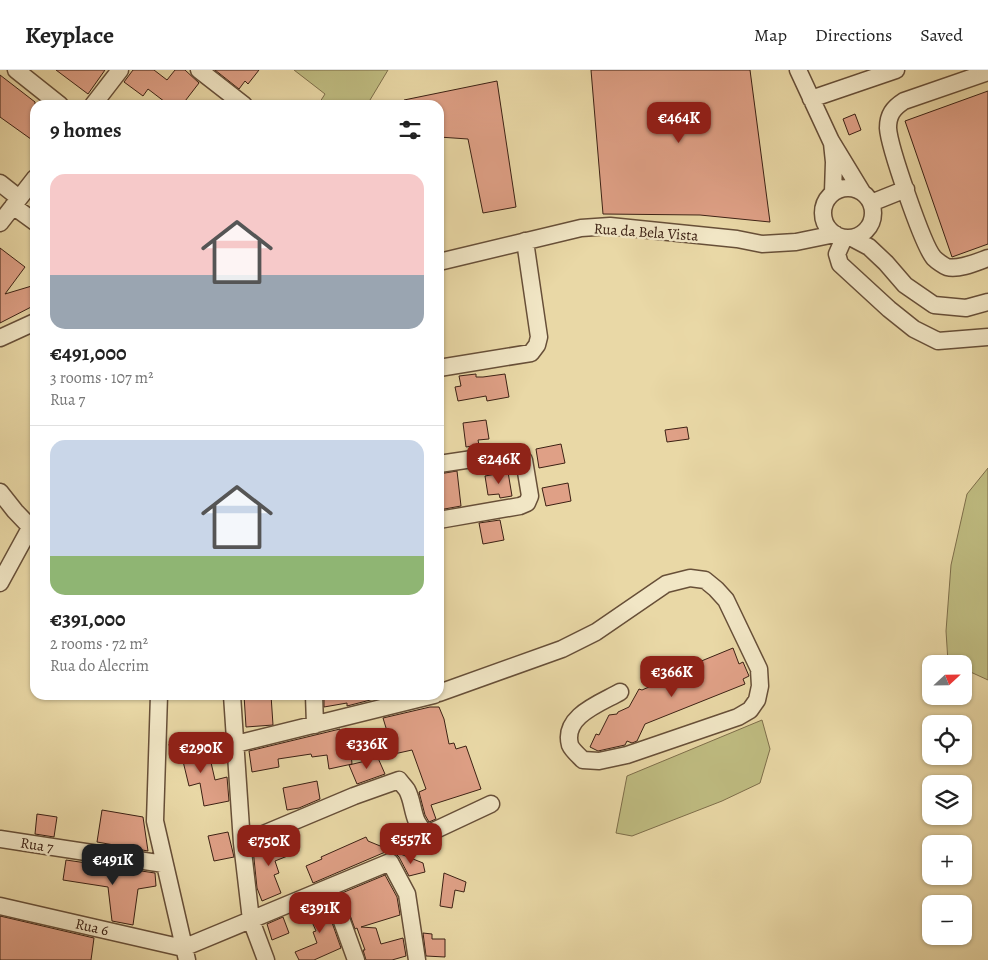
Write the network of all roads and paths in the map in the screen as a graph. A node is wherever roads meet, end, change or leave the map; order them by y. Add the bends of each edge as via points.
1 (16, 70) edge
2 (120, 70) edge
3 (199, 70) edge
4 (798, 70) edge
5 (896, 70) edge
6 (988, 72) edge
7 (812, 99) junction
8 (54, 100) edge
9 (97, 100) edge
10 (238, 100) edge
11 (832, 141) junction
12 (0, 183) edge
13 (30, 184) edge
14 (906, 189) junction
15 (834, 192) junction
16 (867, 197) junction
17 (16, 202) junction
18 (823, 212) junction
19 (30, 217) edge
20 (0, 223) edge
21 (871, 223) junction
22 (844, 237) junction
23 (525, 241) junction
24 (796, 242) junction
25 (988, 258) edge
26 (444, 261) edge
27 (886, 263) junction
28 (988, 302) edge
29 (30, 324) edge
30 (988, 337) edge
31 (0, 338) edge
32 (444, 367) edge
33 (444, 463) edge
34 (0, 492) edge
35 (444, 519) edge
36 (30, 527) edge
37 (30, 535) edge
38 (0, 582) edge
39 (444, 691) edge
40 (620, 692) dead end
41 (159, 700) edge
42 (232, 700) edge
43 (314, 700) edge
44 (414, 700) edge
45 (315, 725) junction
46 (236, 744) junction
47 (490, 804) dead end
48 (0, 839) edge
49 (242, 843) junction
50 (164, 864) junction
51 (330, 888) junction
52 (0, 906) edge
53 (251, 920) junction
54 (185, 954) edge
55 (266, 960) edge
56 (356, 960) edge
57 (417, 960) edge

1 - 8 street
2 - 9 street
3 - 10 street
4 - 7 street
5 - 7 street
6 - 14 street via 904,101 890,114 890,145
7 - 11 street
11 - 15 street
11 - 16 street
12 - 17 street
13 - 17 street
14 - 16 street
14 - 25 street via 934,258 947,267 966,266
15 - 16 street via 848,188
15 - 18 street via 824,204
16 - 21 street via 873,216
17 - 19 street
17 - 20 street
18 - 22 street via 828,229
18 - 24 street
21 - 22 street via 860,235
21 - 27 street
22 - 24 street, Rua da Bela Vista
22 - 27 street via 869,246
22 - 30 street via 836,254 840,264 914,329 938,341
23 - 24 street, Rua da Bela Vista via 581,228 610,226 762,244
23 - 26 street, Rua da Bela Vista
23 - 32 street via 538,345 531,353
27 - 28 street via 905,285 934,305 966,308
29 - 31 street
33 - 35 street via 512,453 518,455 524,460 530,496 527,503 520,506
34 - 36 street
37 - 38 street
39 - 40 street via 562,648 596,632 666,584 690,578 705,580 726,600 759,669 757,700 750,710 738,717 627,755 599,761 583,760 570,746 570,729 580,715
41 - 50 street via 155,821
42 - 46 street
43 - 45 street
44 - 45 street
45 - 46 street
46 - 49 street
47 - 49 street via 427,834 413,814 407,790 399,780
48 - 50 street, Rua 7
49 - 53 street
50 - 54 street
51 - 53 street
51 - 56 street
51 - 57 street via 390,862 407,894
52 - 54 street, Rua 6
53 - 54 street
53 - 55 street

